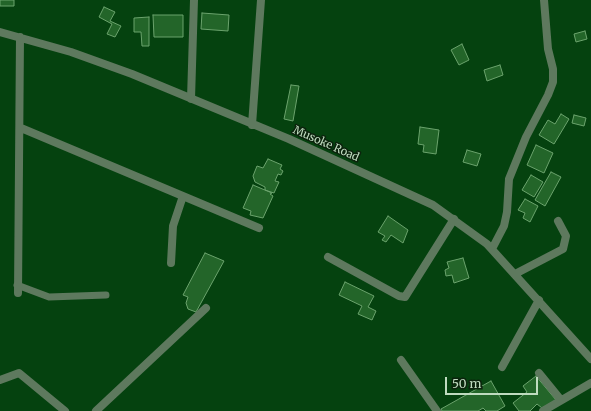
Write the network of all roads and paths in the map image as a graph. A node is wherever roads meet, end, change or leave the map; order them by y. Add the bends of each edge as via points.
1 (194, 0) edge
2 (261, 0) edge
3 (544, 0) edge
4 (0, 32) edge
5 (20, 36) junction
6 (191, 99) junction
7 (252, 124) junction
8 (21, 128) junction
9 (183, 196) junction
10 (454, 219) junction
11 (558, 221) dead end
12 (259, 228) dead end
13 (492, 249) junction
14 (328, 257) dead end
15 (171, 263) dead end
16 (515, 274) junction
17 (17, 289) joint
18 (106, 295) dead end
19 (539, 300) junction
20 (206, 308) dead end
21 (591, 359) edge
22 (401, 360) dead end
23 (502, 367) dead end
24 (540, 373) dead end
25 (0, 380) edge
26 (591, 383) edge
27 (561, 400) junction
28 (65, 411) edge
29 (96, 411) edge
30 (437, 411) edge
31 (543, 411) edge

1 - 6 street
2 - 7 street
3 - 13 street via 553,82 509,179 505,219
4 - 5 street, Musoke Road
5 - 6 street, Musoke Road via 132,74
5 - 8 street
6 - 7 street, Musoke Road
7 - 10 street, Musoke Road via 433,205
8 - 9 street
8 - 17 street
9 - 12 street
9 - 15 street via 173,226
10 - 13 street, Musoke Road
10 - 14 street via 405,297
11 - 16 street via 566,236 563,248
13 - 16 street, Musoke Road
16 - 19 street, Musoke Road
17 - 18 lane via 49,297
19 - 21 street, Musoke Road
19 - 23 street
20 - 29 street
22 - 30 street
24 - 27 street
25 - 28 street via 19,373
26 - 27 street
27 - 31 street

